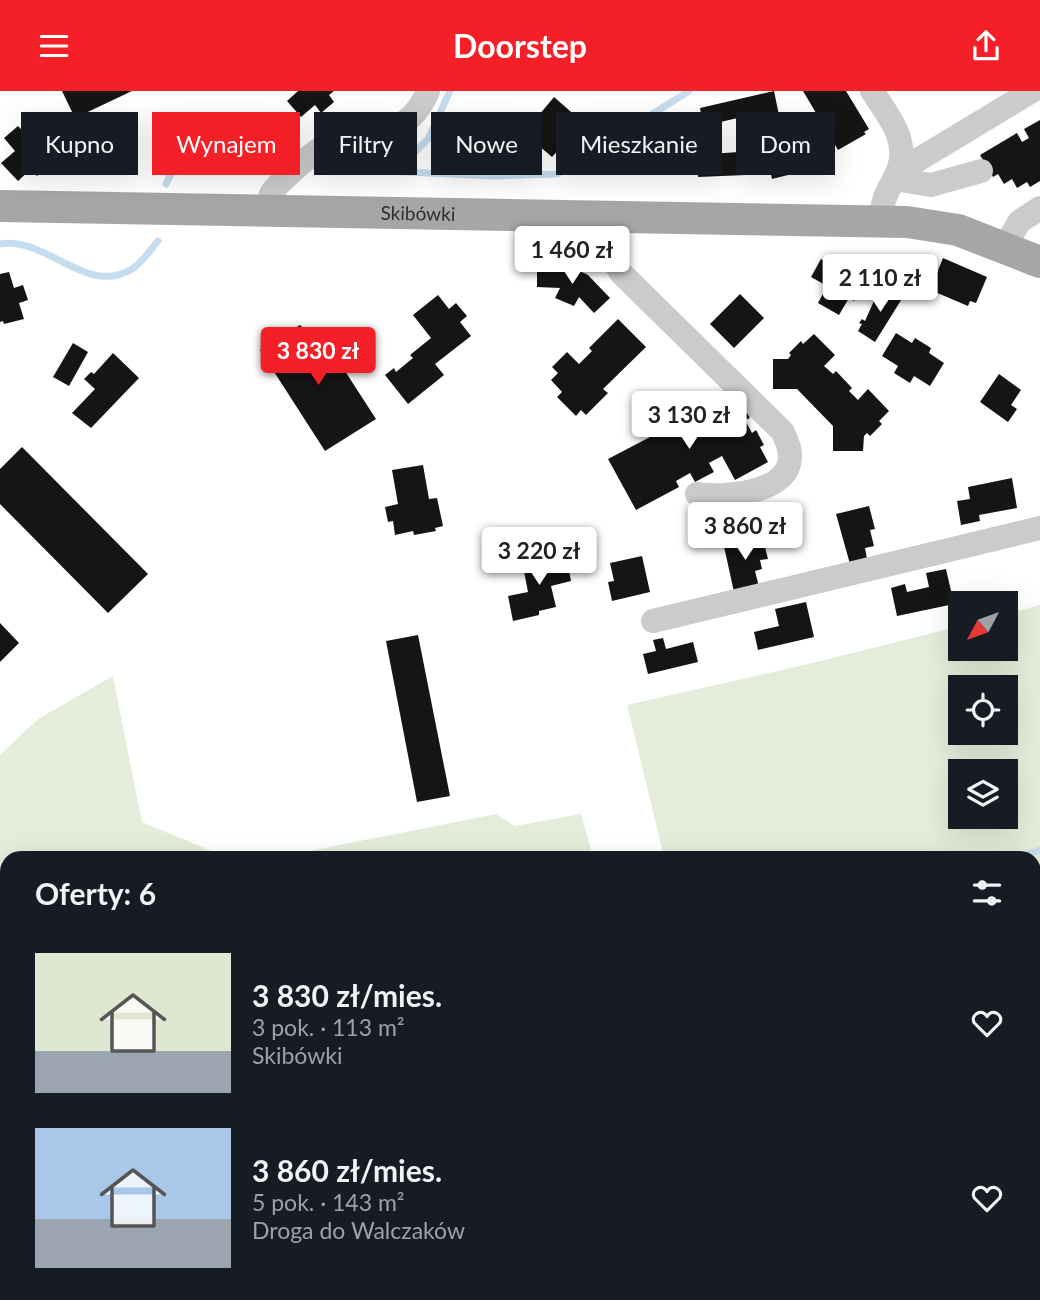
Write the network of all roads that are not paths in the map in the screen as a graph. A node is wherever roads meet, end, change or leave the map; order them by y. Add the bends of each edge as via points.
1 (428, 91) edge
2 (872, 91) edge
3 (1032, 91) edge
4 (981, 171) dead end
5 (896, 176) junction
6 (0, 206) edge
7 (1040, 208) edge
8 (268, 210) junction
9 (596, 216) junction
10 (881, 220) junction
11 (1005, 247) junction
12 (1040, 262) edge
13 (697, 494) dead end
14 (1040, 528) edge
15 (653, 621) dead end

1 - 8 street via 406,122 379,135 326,145 282,180 270,196
2 - 5 street via 903,146
3 - 5 street
4 - 5 street via 930,184
5 - 10 street via 882,201
6 - 8 main road, Skibówki
7 - 11 street via 1019,222
8 - 9 main road, Skibówki
9 - 10 main road, Skibówki
9 - 13 street via 598,234 621,273 783,432 790,460 780,478 761,490
10 - 11 main road, Skibówki via 947,227
11 - 12 main road, Skibówki
14 - 15 street

